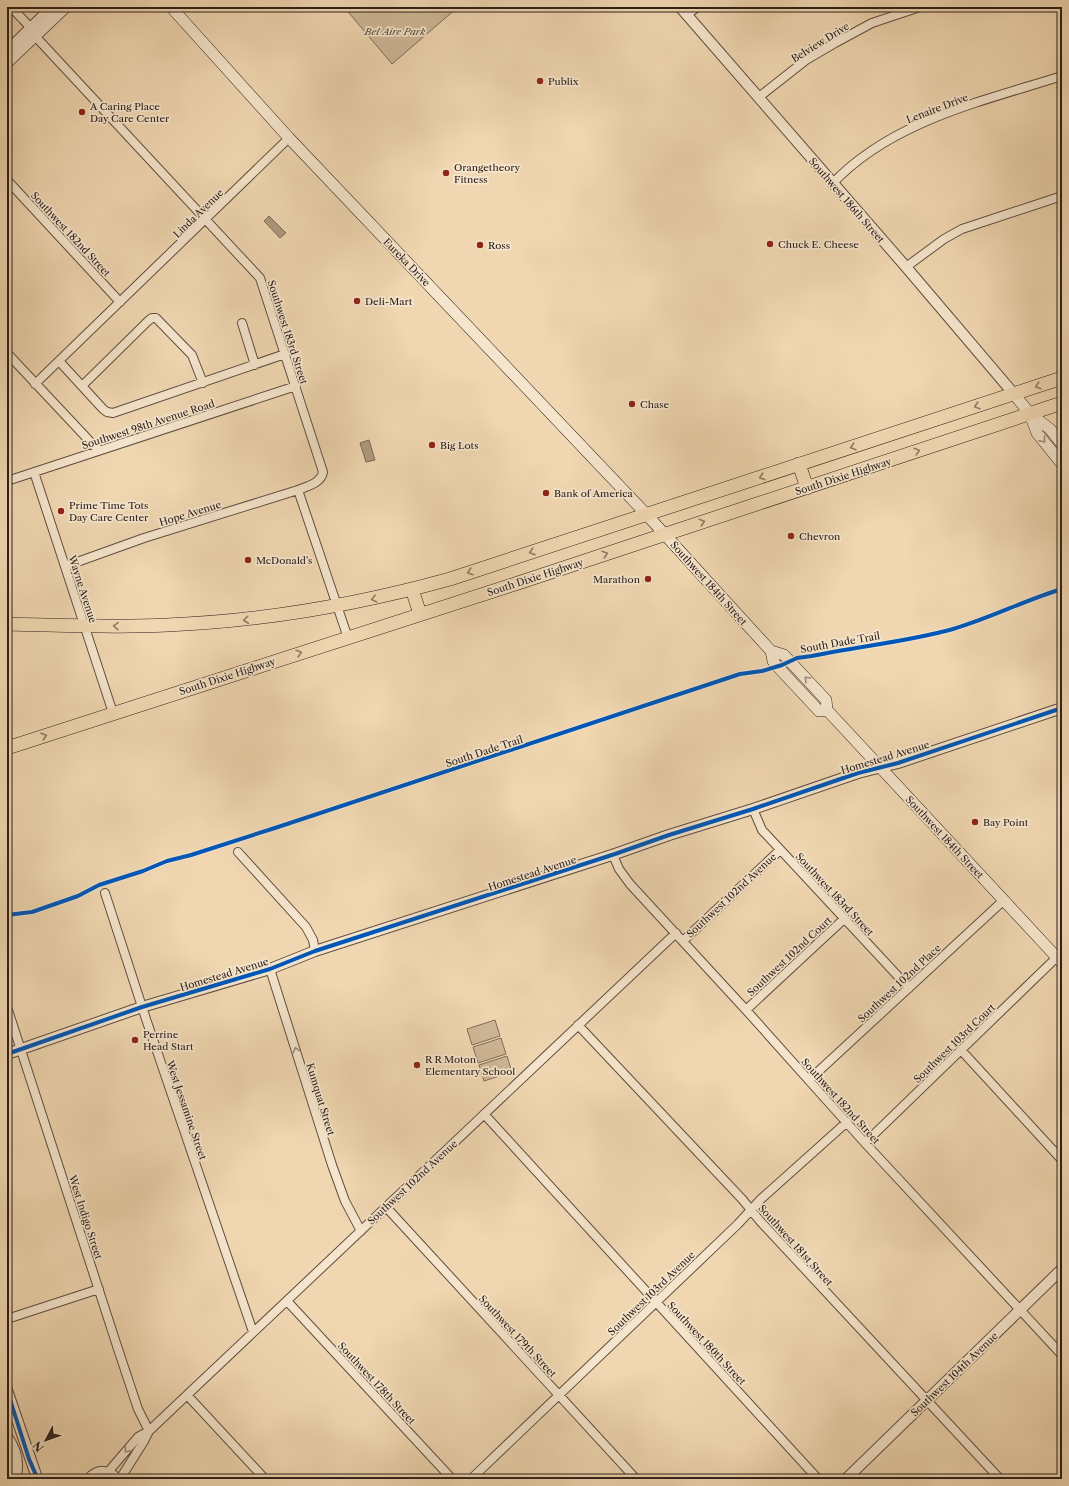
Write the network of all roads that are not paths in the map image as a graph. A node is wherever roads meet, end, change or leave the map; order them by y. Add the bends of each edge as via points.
1 (11, 7) edge
2 (52, 7) edge
3 (66, 7) edge
4 (171, 7) edge
5 (680, 7) edge
6 (697, 7) edge
7 (920, 7) edge
8 (687, 15) junction
9 (33, 32) junction
10 (7, 51) edge
11 (7, 63) edge
12 (1062, 76) edge
13 (759, 97) junction
14 (289, 138) junction
15 (7, 180) edge
16 (832, 184) junction
17 (1062, 196) edge
18 (205, 220) junction
19 (906, 267) junction
20 (120, 302) junction
21 (242, 323) dead end
22 (7, 353) edge
23 (286, 354) junction
24 (59, 361) junction
25 (255, 365) junction
26 (1062, 378) edge
27 (203, 383) junction
28 (35, 384) junction
29 (82, 386) junction
30 (296, 386) junction
31 (1014, 394) junction
32 (1062, 403) edge
33 (1030, 414) junction
34 (1062, 444) edge
35 (98, 450) junction
36 (799, 464) junction
37 (1062, 464) edge
38 (34, 472) junction
39 (7, 481) edge
40 (807, 488) junction
41 (298, 490) junction
42 (647, 515) junction
43 (665, 535) junction
44 (66, 566) junction
45 (412, 589) junction
46 (337, 607) junction
47 (420, 614) junction
48 (7, 624) edge
49 (84, 625) junction
50 (348, 638) junction
51 (1062, 708) edge
52 (113, 713) junction
53 (7, 748) edge
54 (880, 767) junction
55 (753, 809) junction
56 (780, 850) junction
57 (238, 852) dead end
58 (613, 855) junction
59 (105, 893) dead end
60 (1004, 900) junction
61 (845, 918) junction
62 (676, 933) junction
63 (683, 941) junction
64 (315, 951) junction
65 (1059, 960) edge
66 (270, 969) junction
67 (909, 988) junction
68 (7, 1007) edge
69 (142, 1007) junction
70 (746, 1010) junction
71 (578, 1025) junction
72 (20, 1050) junction
73 (961, 1050) junction
74 (7, 1054) edge
75 (809, 1080) junction
76 (484, 1114) junction
77 (846, 1122) junction
78 (865, 1143) junction
79 (1062, 1160) edge
80 (386, 1207) junction
81 (751, 1210) junction
82 (360, 1231) junction
83 (1062, 1269) edge
84 (99, 1289) junction
85 (287, 1301) junction
86 (655, 1302) junction
87 (1020, 1310) junction
88 (7, 1319) edge
89 (253, 1332) junction
90 (1062, 1355) edge
91 (7, 1390) edge
92 (187, 1395) junction
93 (559, 1396) junction
94 (927, 1400) junction
95 (149, 1431) junction
96 (7, 1437) edge
97 (108, 1472) junction
98 (14, 1477) edge
99 (38, 1477) edge
100 (89, 1478) edge
101 (119, 1479) edge
102 (265, 1479) edge
103 (452, 1479) edge
104 (471, 1479) edge
105 (636, 1479) edge
106 (818, 1479) edge
107 (846, 1479) edge
108 (1000, 1479) edge

1 - 9 street, Southwest 183rd Street
2 - 9 street
3 - 9 street
4 - 14 main road, Eureka Drive
5 - 8 street, Southwest 186th Street
6 - 8 street
7 - 13 street, Belview Drive via 872,24 836,43 806,60
8 - 13 street, Southwest 186th Street
9 - 10 street
9 - 11 street
9 - 18 street, Southwest 183rd Street
12 - 16 street, Lenaire Drive via 981,102 904,131 842,172
13 - 16 street, Southwest 186th Street
14 - 18 street, Linda Avenue
14 - 42 main road, Eureka Drive
15 - 20 street, Southwest 182nd Street
16 - 19 street, Southwest 186th Street
17 - 19 street via 962,229
18 - 20 street, Linda Avenue
18 - 23 street, Southwest 183rd Street via 260,278
19 - 31 street, Southwest 186th Street
20 - 24 street, Linda Avenue
21 - 25 street
22 - 28 street
23 - 25 street
23 - 30 street, Southwest 183rd Street
24 - 28 street, Linda Avenue
24 - 29 street
25 - 27 street
26 -> 31 highway
27 - 29 street via 113,413 103,409
27 - 29 street via 192,355 156,318 152,318
28 - 35 street
30 - 35 street, Southwest 98th Avenue Road
30 - 41 street, Southwest 183rd Street via 323,472 318,481
31 - 33 main road
31 -> 36 highway
32 - 33 highway, South Dixie Highway
33 - 34 main road via 1050,429
33 -> 37 main road via 1037,433
40 -> 33 highway, South Dixie Highway
35 - 38 street, Southwest 98th Avenue Road
36 - 40 highway
36 -> 42 highway
38 - 39 street, Southwest 98th Avenue Road
38 - 44 street, Wayne Avenue
43 -> 40 highway, South Dixie Highway
41 - 44 street, Hope Avenue via 144,538
41 - 46 street
42 - 43 main road, Southwest 184th Street
42 -> 45 highway
47 -> 43 highway, South Dixie Highway
43 - 54 main road, Southwest 184th Street via 771,651 784,655 826,700 827,710
44 - 49 street, Wayne Avenue
45 -> 46 highway
45 - 47 highway
46 -> 49 highway via 250,619 166,626
46 - 50 street
47 - 50 highway, South Dixie Highway
48 - 49 highway
49 - 52 street, Wayne Avenue
52 -> 50 highway, South Dixie Highway
51 - 54 street, Homestead Avenue
53 -> 52 highway, South Dixie Highway
54 - 55 street, Homestead Avenue
54 - 60 main road, Southwest 184th Street
55 - 56 street, Southwest 183rd Street via 761,829
55 - 58 street, Homestead Avenue
56 - 61 street, Southwest 183rd Street
56 - 63 street, Southwest 102nd Avenue
57 - 64 street via 306,927
58 - 62 street, Southwest 182nd Street via 624,876
58 - 64 street, Homestead Avenue
59 - 69 street, West Jessamine Street
60 - 65 main road, Southwest 184th Street
60 - 67 street, Southwest 102nd Place
61 - 67 street, Southwest 183rd Street
61 - 70 street, Southwest 102nd Court
62 - 63 street, Southwest 182nd Street
62 - 71 street, Southwest 102nd Avenue
63 - 70 street, Southwest 182nd Street
64 - 66 street, Homestead Avenue
65 - 73 street, Southwest 103rd Court
66 - 69 street, Homestead Avenue
82 -> 66 street, Kumquat Street via 345,1201
67 - 75 street, Southwest 102nd Place
68 - 72 street, West Indigo Street
69 - 72 street, Homestead Avenue
69 - 89 street, West Jessamine Street
70 - 75 street, Southwest 182nd Street
71 - 76 street, Southwest 102nd Avenue
71 - 81 street, Southwest 181st Street
72 - 74 street, Homestead Avenue
72 - 84 street, West Indigo Street
73 - 78 street, Southwest 103rd Court
73 - 79 street
75 - 77 street, Southwest 182nd Street
76 - 80 street, Southwest 102nd Avenue
76 - 86 street, Southwest 180th Street
77 - 78 street, Southwest 182nd Street
77 - 81 street, Southwest 103rd Avenue
78 - 87 street, Southwest 182nd Street
80 - 82 street, Southwest 102nd Avenue
80 - 93 street, Southwest 179th Street
81 - 86 street, Southwest 103rd Avenue
81 - 94 street, Southwest 181st Street
82 - 85 street, Southwest 102nd Avenue
83 - 87 street, Southwest 104th Avenue
84 - 88 street
84 - 95 street, West Indigo Street via 138,1409
85 - 89 street, Southwest 102nd Avenue
85 - 103 street, Southwest 178th Street
86 - 93 street, Southwest 103rd Avenue
86 - 106 street, Southwest 180th Street
87 - 90 street, Southwest 182nd Street
87 - 94 street, Southwest 104th Avenue
89 - 92 street, Southwest 102nd Avenue
91 - 99 street
92 - 95 street, Southwest 102nd Avenue
92 - 102 street
93 - 104 street, Southwest 103rd Avenue
93 - 105 street, Southwest 179th Street
94 - 107 street, Southwest 104th Avenue
94 - 108 street, Southwest 181st Street
95 -> 97 street, Southwest 102nd Avenue via 138,1437
95 - 101 street, Southwest 102nd Avenue
96 - 98 street via 17,1456 18,1465
97 - 100 street
97 - 101 street
98 - 99 street via 27,1472

